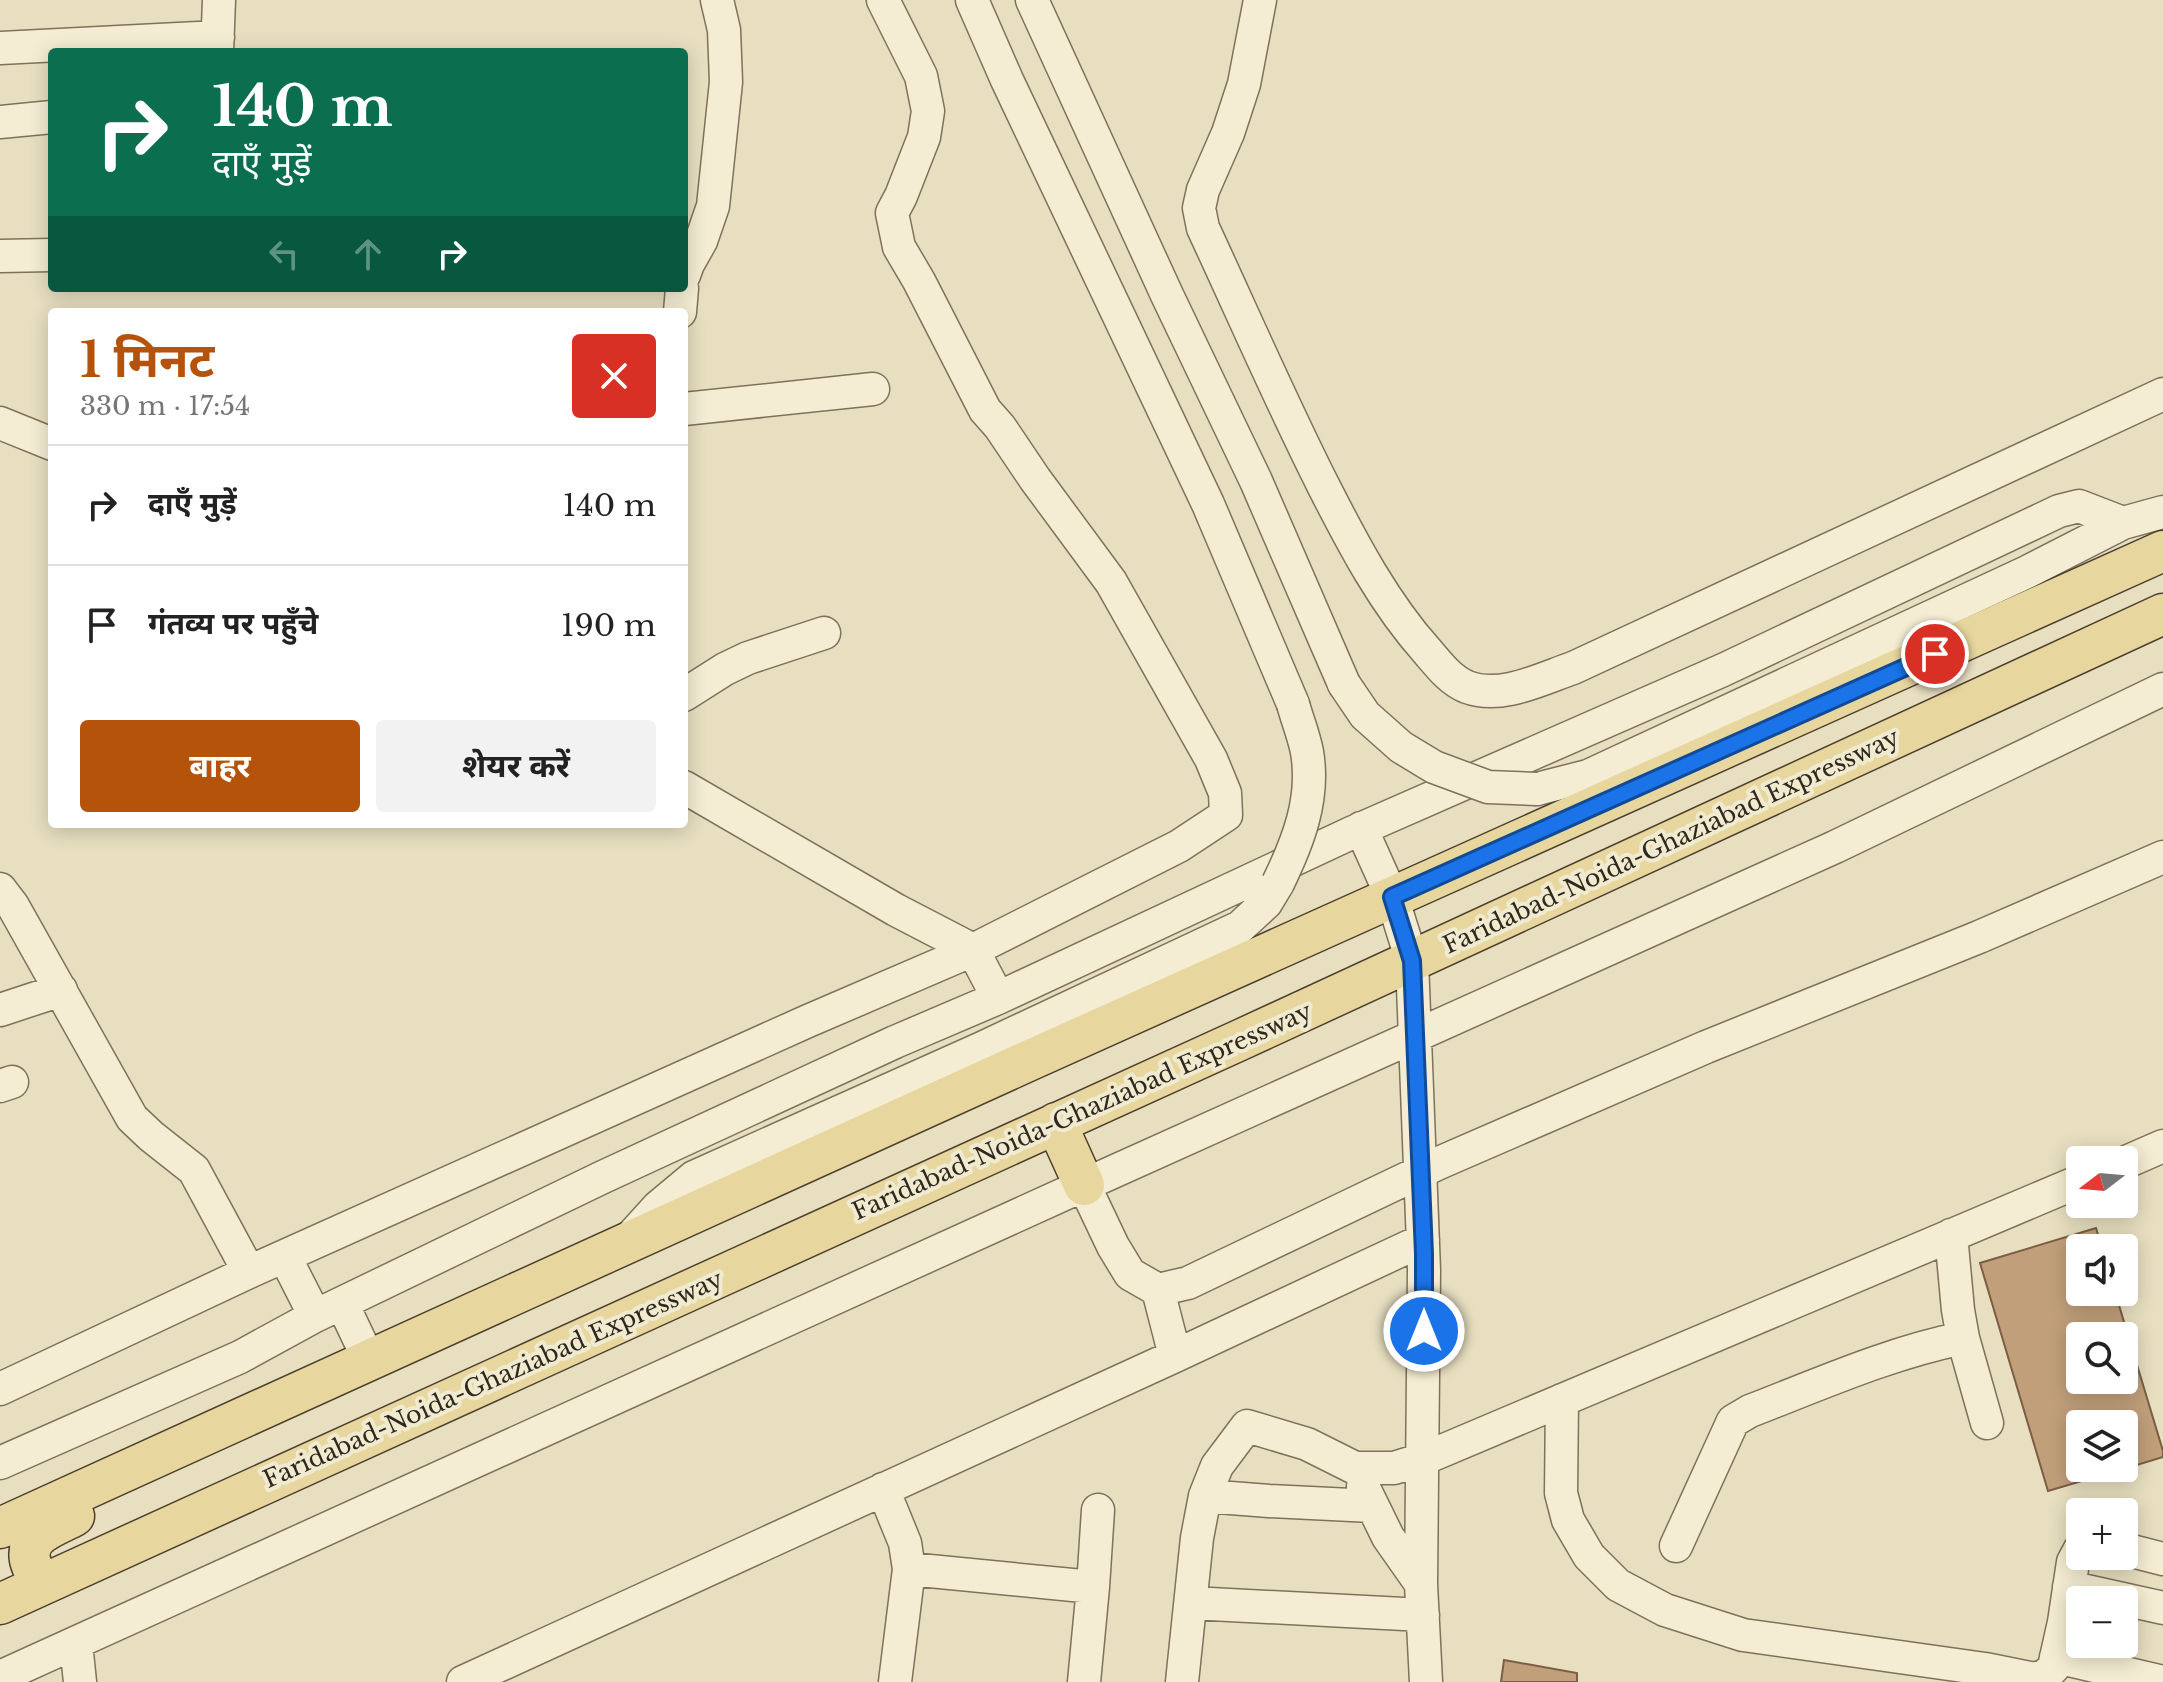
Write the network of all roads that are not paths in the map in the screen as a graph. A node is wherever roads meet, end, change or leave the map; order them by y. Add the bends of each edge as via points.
1 (219, 0) edge
2 (717, 0) edge
3 (883, 0) edge
4 (972, 0) edge
5 (1032, 0) edge
6 (1260, 0) edge
7 (217, 44) edge
8 (0, 48) edge
9 (48, 117) edge
10 (0, 122) edge
11 (48, 255) edge
12 (0, 256) edge
13 (688, 264) edge
14 (873, 389) dead end
15 (2163, 394) edge
16 (688, 409) edge
17 (0, 423) edge
18 (48, 442) edge
19 (2163, 512) edge
20 (2123, 523) junction
21 (2163, 551) edge
22 (2163, 614) edge
23 (824, 633) dead end
24 (2163, 689) edge
25 (688, 692) edge
26 (688, 789) edge
27 (1361, 828) junction
28 (2163, 857) edge
29 (1283, 873) junction
30 (0, 889) edge
31 (1392, 897) junction
32 (973, 950) junction
33 (1412, 961) junction
34 (61, 990) junction
35 (998, 998) junction
36 (0, 1010) edge
37 (1414, 1037) junction
38 (1056, 1123) junction
39 (2163, 1146) edge
40 (2138, 1157) edge
41 (1419, 1172) junction
42 (1084, 1185) junction
43 (2066, 1187) edge
44 (1951, 1235) junction
45 (1423, 1240) junction
46 (625, 1244) junction
47 (285, 1257) junction
48 (249, 1272) junction
49 (1158, 1290) junction
50 (328, 1310) junction
51 (1963, 1338) junction
52 (1175, 1356) junction
53 (369, 1360) junction
54 (0, 1389) edge
55 (1562, 1400) junction
56 (1987, 1423) dead end
57 (1423, 1459) junction
58 (0, 1463) edge
59 (1355, 1468) junction
60 (129, 1469) junction
61 (883, 1489) junction
62 (1205, 1496) junction
63 (1372, 1506) junction
64 (1098, 1510) dead end
65 (0, 1528) edge
66 (1676, 1546) dead end
67 (2138, 1553) edge
68 (2163, 1559) edge
69 (909, 1569) junction
70 (40, 1585) junction
71 (1093, 1587) junction
72 (1422, 1600) junction
73 (2066, 1601) edge
74 (2138, 1602) edge
75 (1191, 1603) junction
76 (0, 1604) edge
77 (2163, 1608) edge
78 (76, 1643) junction
79 (2051, 1671) edge
80 (0, 1677) edge
81 (80, 1682) edge
82 (463, 1682) edge
83 (895, 1682) edge
84 (1084, 1682) edge
85 (1182, 1682) edge
86 (1426, 1682) edge
87 (2163, 1682) edge

1 - 7 street
2 - 13 street via 726,82 713,206
3 - 32 street via 921,76 928,111 924,137 892,213 899,247 985,410 1111,582 1225,793 1226,815 1179,846
4 - 29 street, bridge via 1208,504 1293,704 1307,752 1309,797
5 - 20 street, bridge via 1256,481 1344,684 1365,715 1434,767 1488,787 1537,789 1588,776
6 - 15 street via 1244,84 1203,190 1203,228 1354,546 1407,629 1449,677 1468,687 1520,687 1573,668
7 - 8 street
9 - 10 street
11 - 12 street
14 - 16 street
17 - 18 street
19 - 20 street
20 - 27 street via 2079,506 2059,511 1723,670
21 - 31 main road
22 - 33 main road, Faridabad-Noida-Ghaziabad Expressway
23 - 25 street via 748,658
24 - 37 street via 1835,847
26 - 32 street
27 - 29 street
27 - 31 street
28 - 41 street
29 - 35 street
29 - 46 street via 1266,903 1240,927 694,1177
30 - 34 street
31 - 33 street
31 - 46 main road
32 - 35 street
32 - 47 street
33 - 37 street
33 - 38 main road, Faridabad-Noida-Ghaziabad Expressway
34 - 36 street
34 - 48 street via 132,1118 194,1170
35 - 50 street via 603,1177
37 - 41 street
37 - 42 street
38 - 42 main road
38 - 70 main road, Faridabad-Noida-Ghaziabad Expressway
39 - 40 street
41 - 45 street
41 - 49 street via 1188,1283
42 - 49 street via 1130,1274
42 - 78 street
43 - 44 street
44 - 51 street
44 - 55 street
45 - 52 street
45 - 57 street
46 - 53 main road
47 - 48 street
47 - 50 street
48 - 54 street
49 - 52 street
50 - 53 street
50 - 58 street via 240,1357
51 - 56 street
51 - 66 street via 1862,1367 1733,1421
52 - 61 street
53 - 60 main road
55 - 57 street
55 - 79 street via 1561,1493 1568,1520 1589,1556 1618,1585 1665,1610 1743,1635 2035,1679
57 - 59 street via 1394,1468
57 - 72 street
59 - 62 street via 1307,1444 1247,1426 1217,1466
59 - 63 street
60 - 65 main road
60 - 70 main road via 123,1485 36,1536 30,1559
61 - 69 street via 905,1543
61 - 82 street
62 - 63 street
62 - 75 street
63 - 72 street
64 - 71 street
67 - 68 street
69 - 71 street
69 - 83 street
70 - 76 main road, Faridabad-Noida-Ghaziabad Expressway
71 - 84 street
72 - 75 street
72 - 86 street
73 - 79 street
74 - 77 street
75 - 85 street
78 - 80 street
78 - 81 street
79 - 87 street

